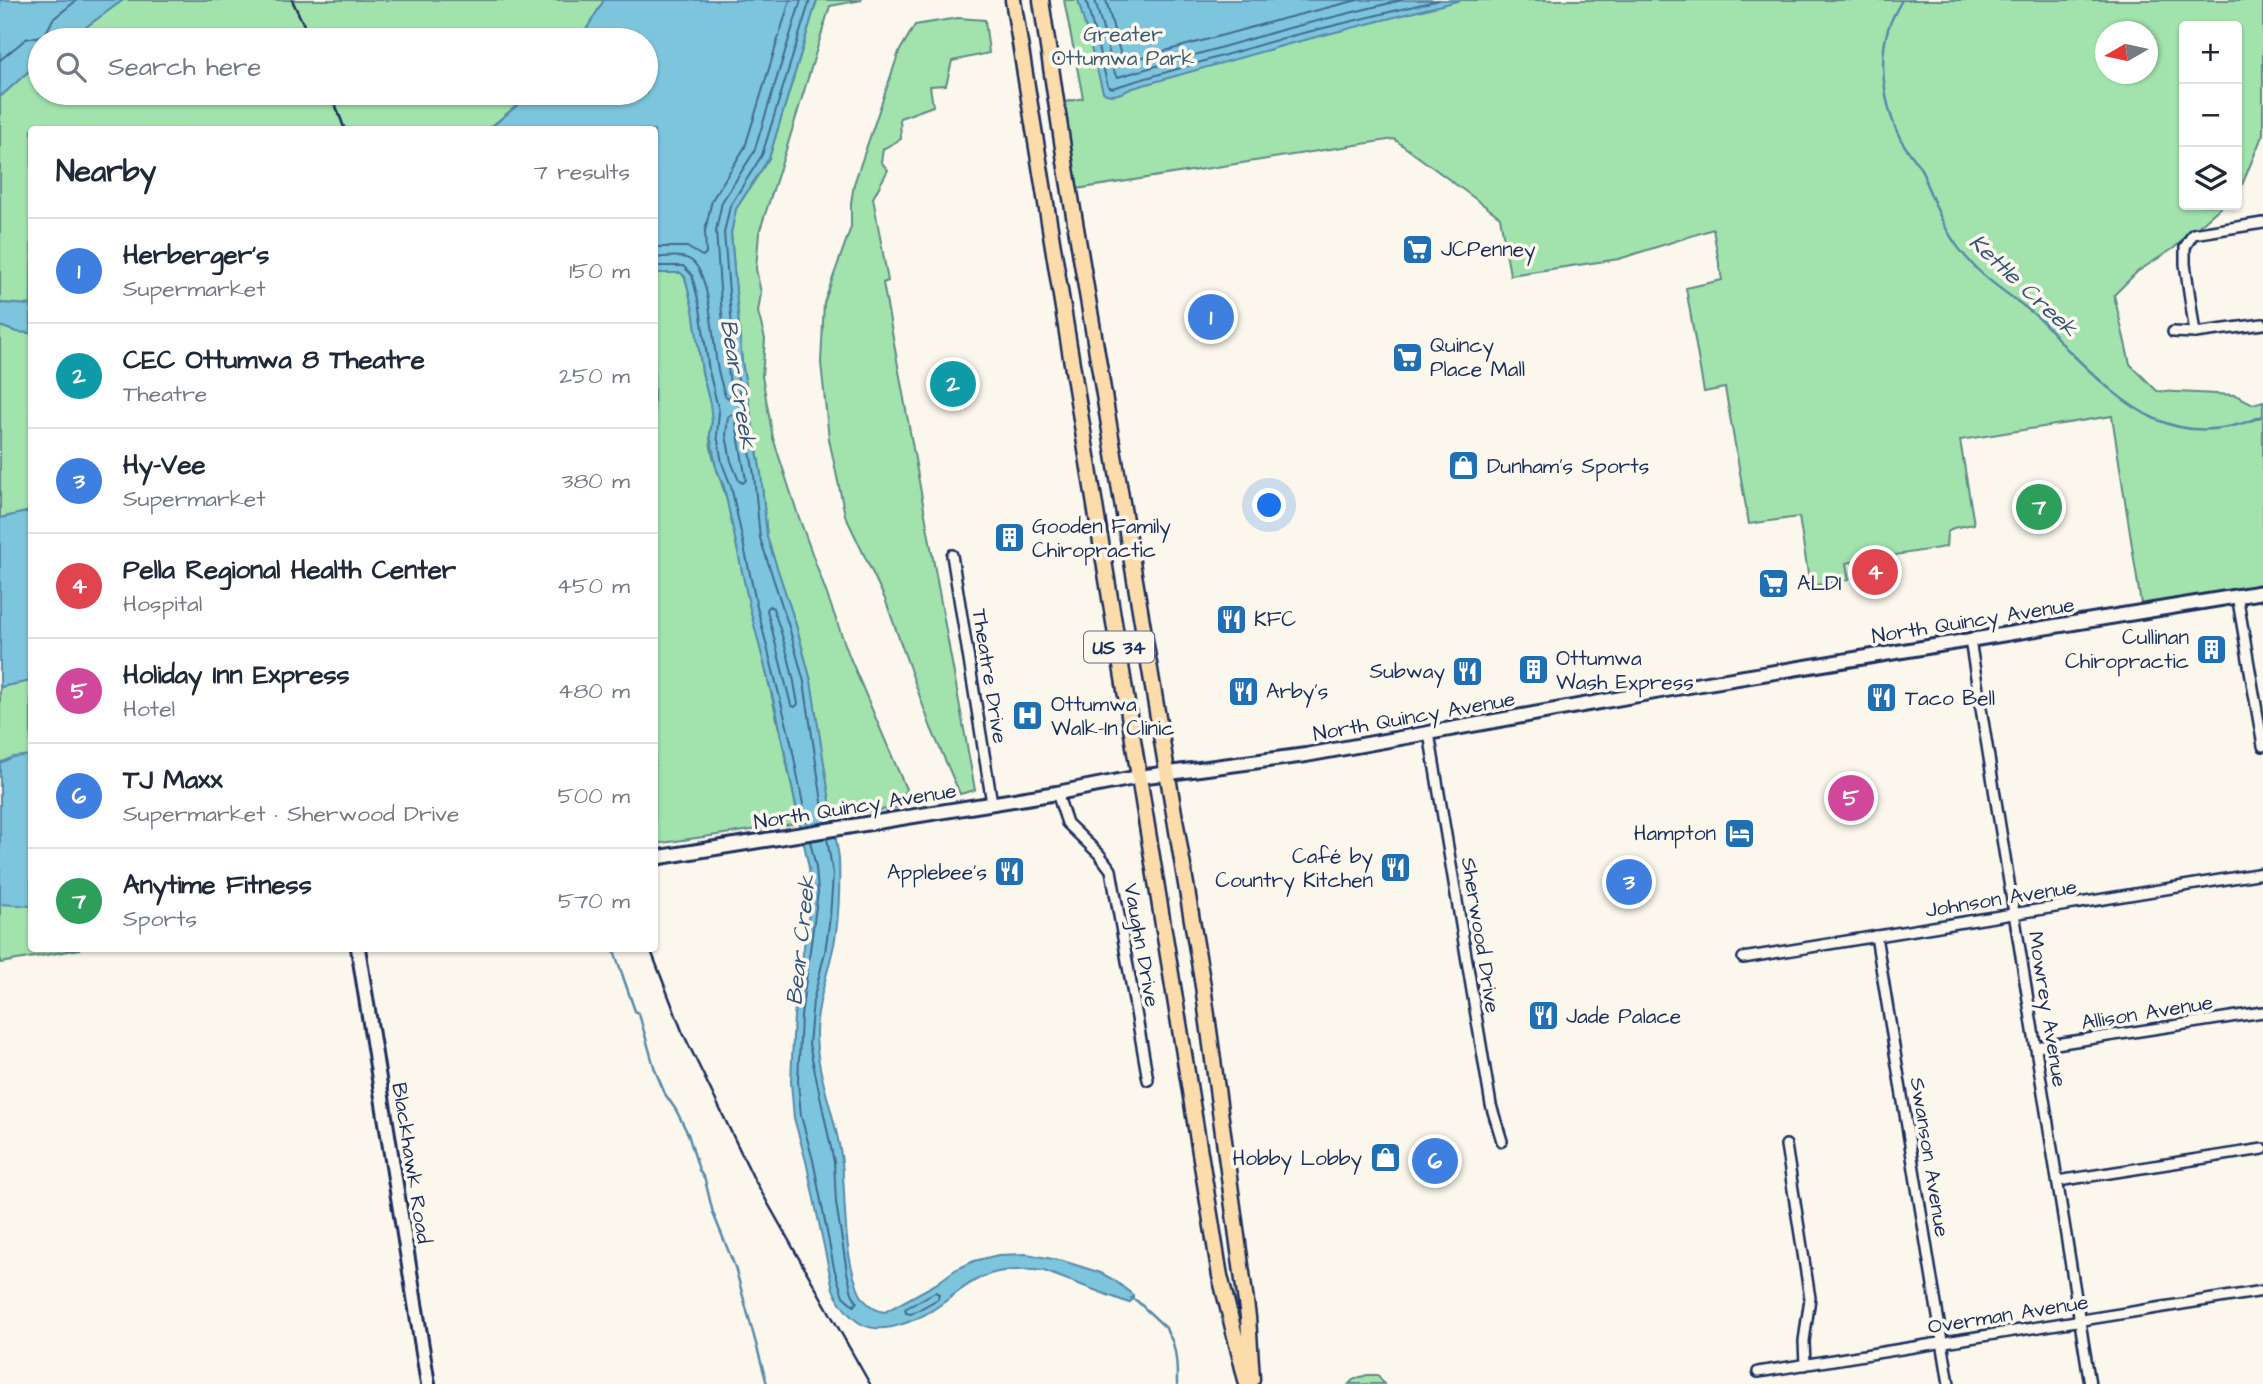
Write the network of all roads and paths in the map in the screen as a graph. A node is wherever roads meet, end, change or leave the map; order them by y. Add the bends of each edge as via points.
1 (1013, 0) edge
2 (1041, 0) edge
3 (2263, 223) edge
4 (2263, 324) edge
5 (2173, 332) dead end
6 (2195, 333) junction
7 (952, 555) dead end
8 (2263, 592) edge
9 (2238, 595) junction
10 (1970, 640) junction
11 (1429, 733) junction
12 (2263, 746) edge
13 (1168, 773) junction
14 (1139, 778) junction
15 (1057, 793) junction
16 (992, 803) junction
17 (658, 857) edge
18 (2263, 873) edge
19 (2014, 914) junction
20 (1876, 936) junction
21 (359, 952) edge
22 (1744, 958) dead end
23 (2263, 1012) edge
24 (2036, 1047) junction
25 (1148, 1080) dead end
26 (1502, 1140) dead end
27 (1786, 1144) dead end
28 (2263, 1149) edge
29 (2058, 1181) junction
30 (2263, 1291) edge
31 (2080, 1321) junction
32 (1942, 1342) junction
33 (1805, 1365) junction
34 (1758, 1372) dead end
35 (428, 1384) edge
36 (1247, 1384) edge
37 (1252, 1384) edge
38 (1949, 1384) edge
39 (2091, 1384) edge

1 - 14 main road, US 34
2 - 13 main road, US 34
3 - 6 street via 2193,234 2185,247 2185,264
4 - 6 street
5 - 6 street
7 - 16 street, Theatre Drive
8 - 9 main road, North Quincy Avenue
9 - 10 main road, North Quincy Avenue
9 - 12 street
10 - 11 main road, North Quincy Avenue
10 - 19 street, Mowrey Avenue
11 - 13 main road, North Quincy Avenue
11 - 26 street, Sherwood Drive via 1491,1105
13 - 14 main road, North Quincy Avenue
13 - 37 main road, US 34 via 1205,999 1248,1317
14 - 15 main road, North Quincy Avenue
14 - 36 main road, US 34 via 1220,1276
15 - 16 main road, North Quincy Avenue
15 - 25 street, Vaughn Drive via 1068,823 1111,870
16 - 17 main road, North Quincy Avenue
18 - 19 street, Johnson Avenue
19 - 20 street, Johnson Avenue
19 - 24 street, Mowrey Avenue
20 - 22 street, Johnson Avenue
20 - 32 street, Swanson Avenue
21 - 35 main road, Blackhawk Road
23 - 24 street, Allison Avenue
24 - 29 street, Mowrey Avenue
27 - 33 street via 1810,1298
28 - 29 street
29 - 31 street, Mowrey Avenue
30 - 31 street, Overman Avenue
31 - 32 street, Overman Avenue
31 - 39 street, Mowrey Avenue
32 - 33 street, Overman Avenue
32 - 38 street, Swanson Avenue
33 - 34 street, Overman Avenue

